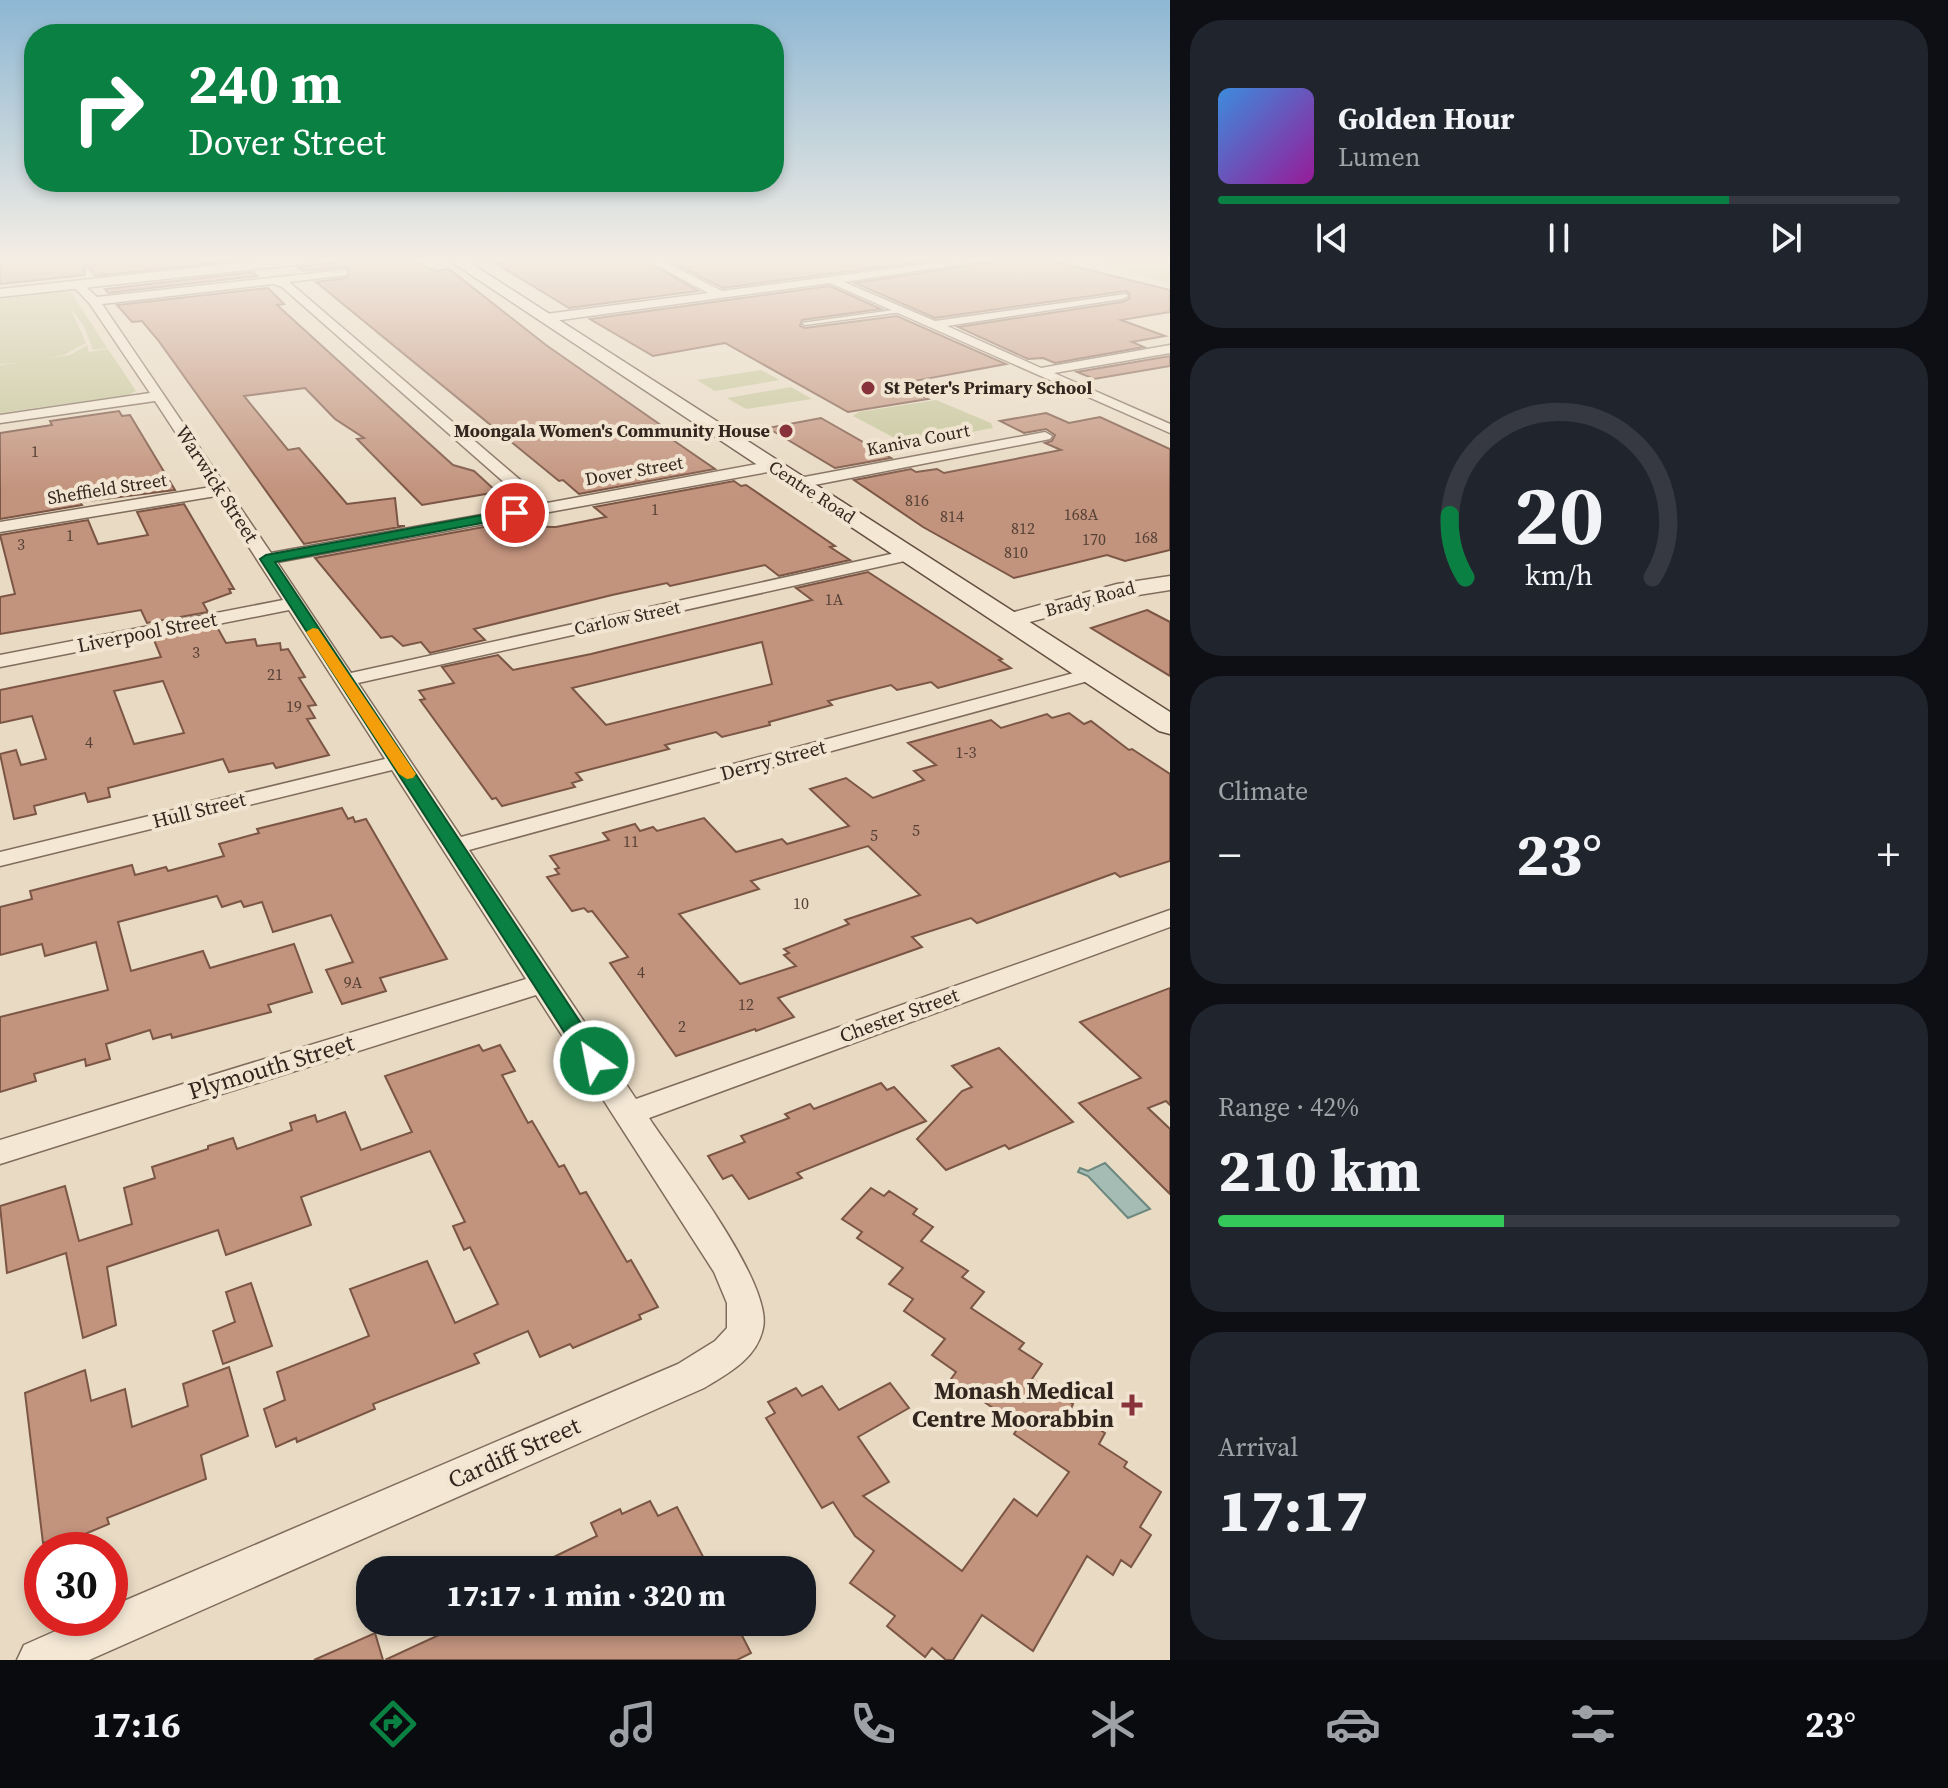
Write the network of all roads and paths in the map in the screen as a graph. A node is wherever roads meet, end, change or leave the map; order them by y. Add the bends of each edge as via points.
1 (118, 336) edge
2 (345, 336) edge
3 (574, 336) edge
4 (959, 336) edge
5 (1170, 349) edge
6 (1039, 372) junction
7 (159, 396) junction
8 (0, 419) edge
9 (1170, 429) edge
10 (1045, 436) dead end
11 (773, 466) junction
12 (799, 483) junction
13 (221, 490) junction
14 (543, 508) junction
15 (0, 527) edge
16 (909, 555) junction
17 (266, 559) junction
18 (1170, 583) edge
19 (294, 603) junction
20 (1011, 620) junction
21 (0, 661) edge
22 (1092, 674) junction
23 (345, 680) junction
24 (1170, 725) edge
25 (399, 762) junction
26 (455, 846) junction
27 (0, 859) edge
28 (1170, 918) edge
29 (543, 983) junction
30 (629, 1113) junction
31 (0, 1152) edge
32 (39, 1660) edge

1 - 7 street, Warwick Street
2 - 14 street
3 - 11 main road, Centre Road
4 - 6 street
5 - 6 street
6 - 9 street
7 - 8 street
7 - 13 street, Warwick Street
10 - 12 street, Kaniva Court
11 - 12 main road, Centre Road
11 - 14 street, Dover Street
12 - 16 main road, Centre Road
13 - 15 street, Sheffield Street
13 - 17 street, Warwick Street
14 - 17 street, Dover Street
16 - 20 main road, Centre Road
16 - 23 street, Carlow Street
17 - 19 street, Warwick Street
18 - 20 street, Brady Road via 1117,591
19 - 21 street, Liverpool Street
19 - 23 street, Warwick Street
20 - 22 main road, Centre Road
22 - 24 main road, Centre Road
22 - 26 street, Derry Street
23 - 25 street, Warwick Street
25 - 26 street, Warwick Street
25 - 27 street, Hull Street
26 - 29 street, Warwick Street
28 - 30 street, Chester Street
29 - 30 street, Warwick Street
29 - 31 street, Plymouth Street
30 - 32 street, Cardiff Street via 741,1290 747,1323 736,1347 691,1376

